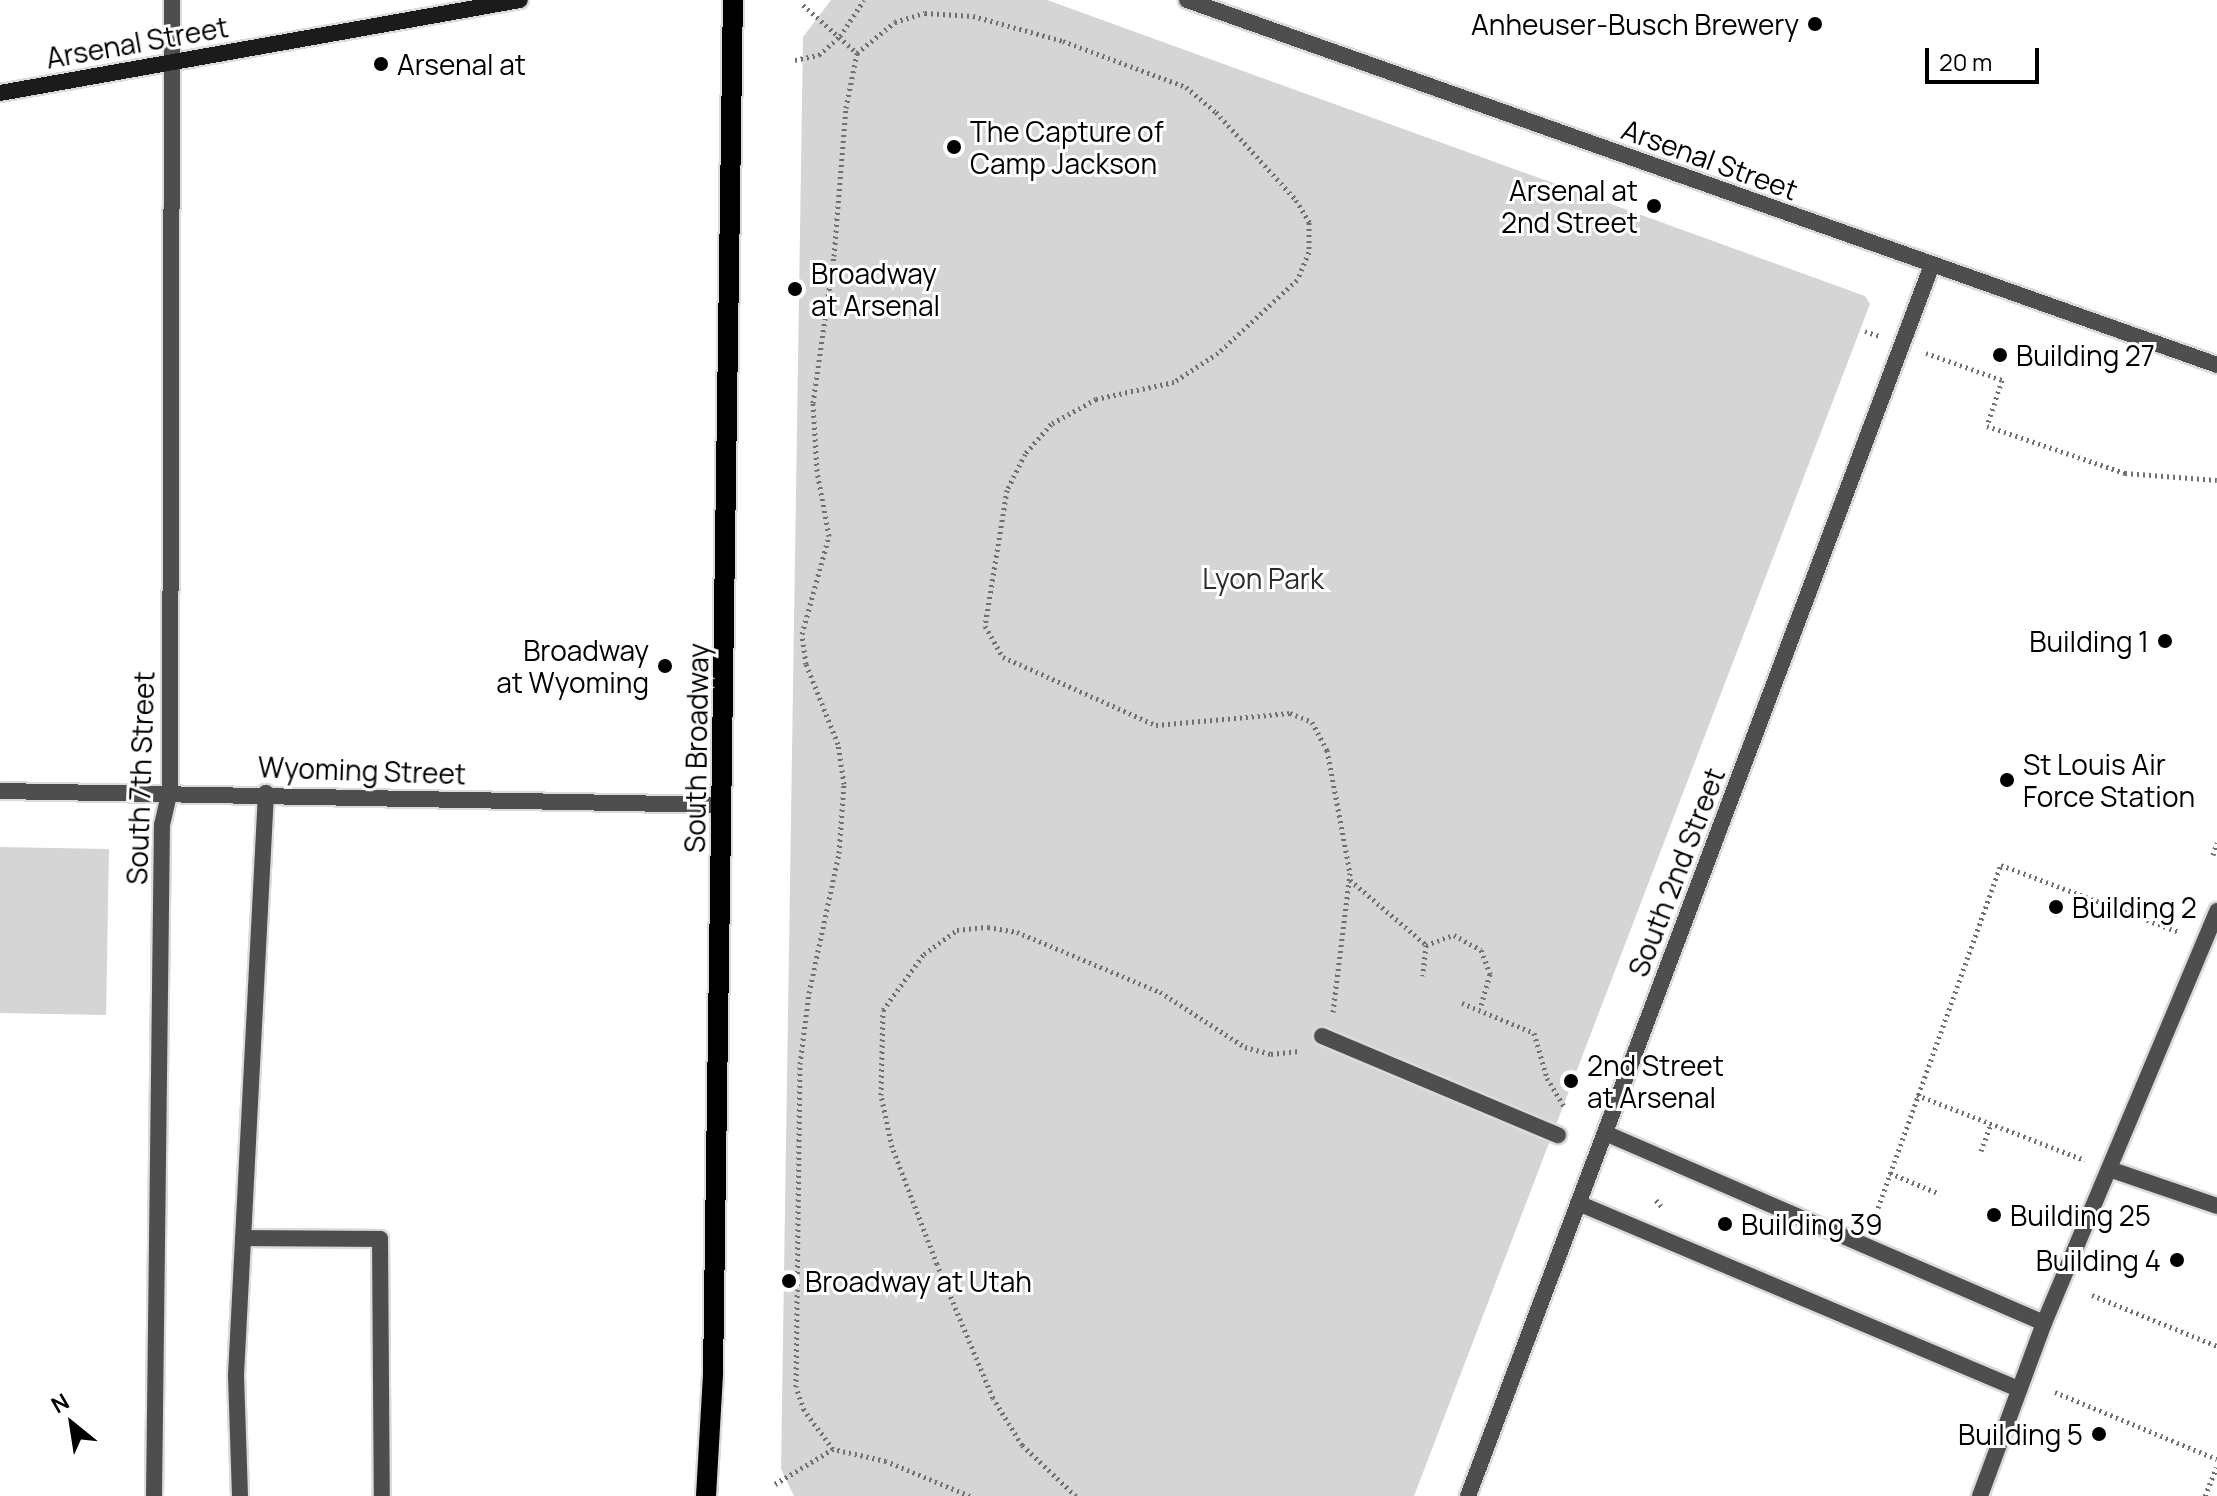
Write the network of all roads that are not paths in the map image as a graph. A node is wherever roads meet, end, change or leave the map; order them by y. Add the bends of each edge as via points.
1 (172, 0) edge
2 (520, 0) edge
3 (733, 0) edge
4 (1187, 0) edge
5 (171, 63) junction
6 (0, 93) edge
7 (1932, 265) junction
8 (2217, 365) edge
9 (170, 790) junction
10 (0, 791) edge
11 (266, 793) junction
12 (723, 805) junction
13 (2217, 911) edge
14 (1322, 1036) road end
15 (1605, 1133) junction
16 (1558, 1135) dead end
17 (2109, 1169) junction
18 (1578, 1203) junction
19 (2217, 1206) edge
20 (243, 1238) junction
21 (2044, 1323) junction
22 (2019, 1389) junction
23 (154, 1496) edge
24 (240, 1496) edge
25 (382, 1496) edge
26 (706, 1496) edge
27 (1468, 1496) edge
28 (1980, 1496) edge

1 - 5 street, South 7th Street
2 - 5 main road, Arsenal Street
3 - 12 main road, South Broadway
4 - 7 street, Arsenal Street
5 - 6 main road, Arsenal Street
5 - 9 street, South 7th Street
7 - 8 street, Arsenal Street
7 - 15 street, South 2nd Street
9 - 10 street, Wyoming Street
9 - 11 street, Wyoming Street
9 - 23 street, South 7th Street via 162,825
11 - 12 street, Wyoming Street
11 - 20 street
12 - 26 main road, South Broadway
13 - 17 street
14 - 16 street
15 - 18 street, South 2nd Street
15 - 21 street
17 - 19 street
17 - 21 street
18 - 22 street
18 - 27 street, South 2nd Street
20 - 24 street via 236,1375
20 - 25 street via 380,1239
21 - 22 street
22 - 28 street

